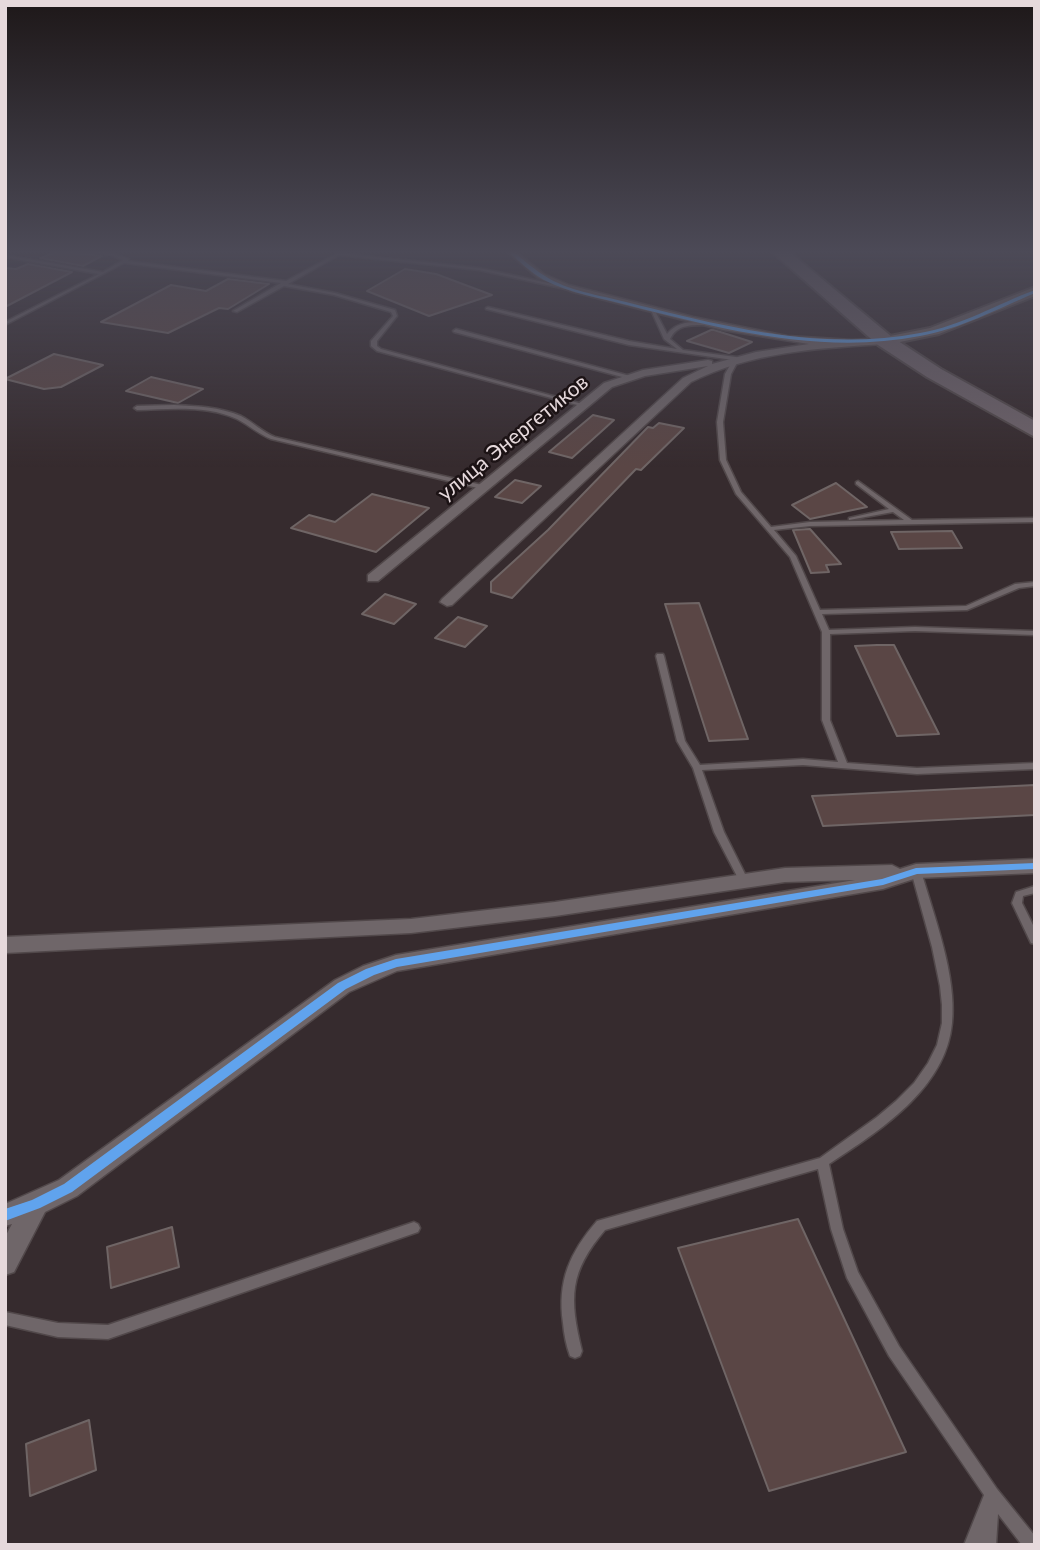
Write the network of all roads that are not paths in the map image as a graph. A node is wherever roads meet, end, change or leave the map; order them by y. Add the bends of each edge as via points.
1 (390, 322) edge
2 (546, 322) edge
3 (659, 322) edge
4 (705, 322) edge
5 (863, 322) edge
6 (956, 322) edge
7 (716, 325) junction
8 (456, 331) dead end
9 (667, 339) junction
10 (885, 341) junction
11 (829, 344) junction
12 (689, 352) junction
13 (736, 359) junction
14 (628, 377) junction
15 (583, 405) junction
16 (136, 408) dead end
17 (1035, 430) edge
18 (858, 483) dead end
19 (482, 487) junction
20 (894, 510) junction
21 (1035, 520) edge
22 (910, 522) junction
23 (831, 524) junction
24 (770, 529) junction
25 (373, 578) dead end
26 (1035, 584) edge
27 (447, 601) dead end
28 (817, 612) junction
29 (826, 632) junction
30 (1035, 633) edge
31 (660, 656) dead end
32 (844, 765) junction
33 (1035, 766) edge
34 (697, 768) junction
35 (1035, 866) edge
36 (916, 871) junction
37 (744, 881) junction
38 (1035, 889) edge
39 (1035, 940) edge
40 (5, 945) edge
41 (822, 1162) junction
42 (36, 1205) junction
43 (5, 1215) edge
44 (414, 1228) dead end
45 (5, 1264) edge
46 (5, 1318) edge
47 (575, 1352) dead end
48 (992, 1494) junction
49 (972, 1545) edge
50 (988, 1545) edge
51 (1032, 1545) edge

1 - 15 lane via 374,341 379,350
2 - 12 lane
3 - 9 lane
4 - 7 street
5 - 10 highway
6 - 10 street
7 - 9 lane via 680,325
7 - 11 street
8 - 14 lane
9 - 12 lane
10 - 11 street
10 - 17 highway
11 - 13 street
12 - 13 lane
13 - 14 street, улица Энергетиков
13 - 24 lane via 728,374 720,422 721,450 733,484
13 - 27 street via 687,380
14 - 15 street, улица Энергетиков via 608,385
15 - 19 street, улица Энергетиков
16 - 19 lane via 209,409 240,418 273,438
18 - 20 lane
19 - 25 street, улица Энергетиков
20 - 22 lane
20 - 23 lane
21 - 22 lane
22 - 23 lane
23 - 24 lane
24 - 28 lane via 793,556
26 - 28 lane via 1018,586 967,608
28 - 29 lane
29 - 30 lane
29 - 32 lane via 826,720
31 - 34 lane via 681,741
32 - 33 lane via 917,771
32 - 34 lane via 803,762
34 - 37 lane via 719,832
35 - 36 street
36 - 37 street via 814,873
36 - 41 lane via 946,988 947,1024 938,1056 879,1124
36 - 42 street via 883,882 396,963 370,972 342,986 88,1174
37 - 40 street via 411,926
38 - 39 lane via 1019,894 1017,902
41 - 47 lane via 601,1225 586,1241 566,1297
41 - 48 lane via 836,1229 852,1274 894,1351
42 - 43 street
42 - 45 street
44 - 46 lane via 108,1332 58,1330
48 - 49 lane
48 - 50 lane
48 - 51 lane

